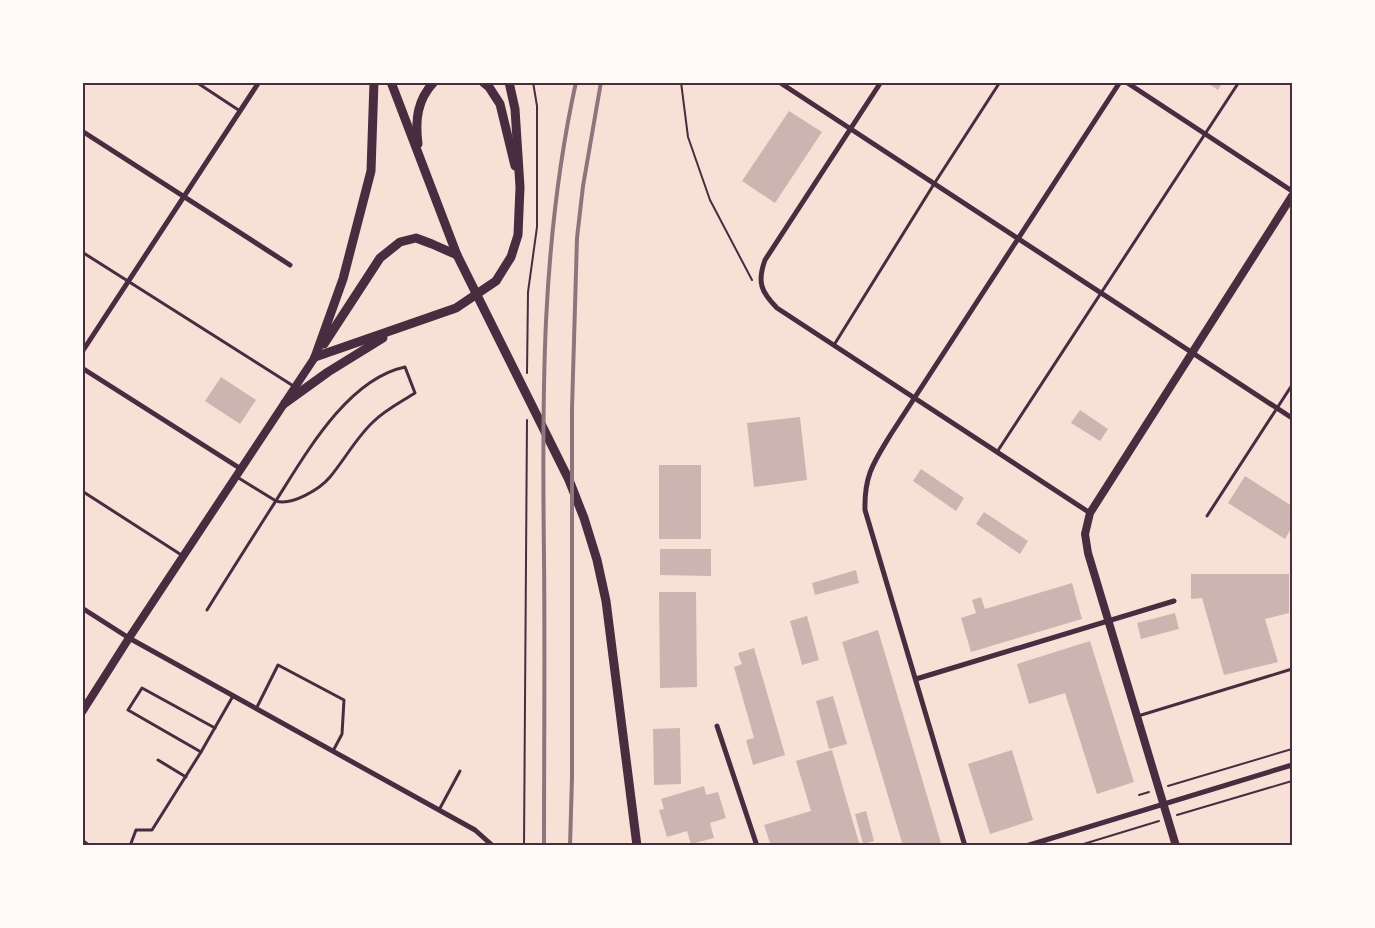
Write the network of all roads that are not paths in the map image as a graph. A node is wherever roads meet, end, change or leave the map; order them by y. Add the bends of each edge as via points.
1 (196, 82) edge
2 (259, 82) edge
3 (374, 82) edge
4 (391, 82) edge
5 (434, 82) edge
6 (483, 82) edge
7 (509, 82) edge
8 (779, 82) edge
9 (881, 82) edge
10 (1000, 82) edge
11 (1120, 82) edge
12 (1126, 82) edge
13 (1239, 82) edge
14 (240, 111) junction
15 (850, 129) junction
16 (82, 131) edge
17 (1205, 134) junction
18 (420, 159) junction
19 (934, 184) junction
20 (520, 187) junction
21 (1292, 191) edge
22 (1292, 196) edge
23 (183, 197) junction
24 (1018, 239) junction
25 (82, 252) edge
26 (457, 255) junction
27 (290, 265) dead end
28 (129, 281) junction
29 (1101, 292) junction
30 (405, 326) junction
31 (834, 345) junction
32 (82, 352) edge
33 (1191, 352) junction
34 (315, 357) junction
35 (82, 368) edge
36 (1292, 385) edge
37 (295, 387) junction
38 (915, 398) junction
39 (285, 403) junction
40 (1277, 408) junction
41 (1292, 418) edge
42 (997, 452) junction
43 (241, 469) junction
44 (236, 476) junction
45 (82, 491) edge
46 (276, 501) junction
47 (1090, 513) junction
48 (1207, 516) dead end
49 (183, 557) junction
50 (1174, 600) dead end
51 (82, 608) edge
52 (207, 610) dead end
53 (1108, 620) junction
54 (129, 638) junction
55 (1292, 669) edge
56 (916, 679) junction
57 (233, 696) junction
58 (256, 709) junction
59 (82, 712) edge
60 (1138, 716) junction
61 (717, 726) dead end
62 (215, 728) junction
63 (332, 751) junction
64 (201, 752) junction
65 (158, 760) dead end
66 (1292, 765) edge
67 (460, 771) dead end
68 (186, 777) junction
69 (1164, 804) junction
70 (439, 810) junction
71 (82, 840) edge
72 (90, 846) edge
73 (130, 846) edge
74 (493, 846) edge
75 (637, 846) edge
76 (756, 846) edge
77 (965, 846) edge
78 (1026, 846) edge
79 (1176, 846) edge

1 - 14 lane
2 - 14 street
3 - 34 main road via 371,172 343,279
4 - 18 main road
5 - 18 main road via 424,93 419,109 416,127
6 - 20 main road via 500,104
7 - 20 main road via 515,109
8 - 15 street
9 - 15 street
10 - 19 lane
11 - 24 street
12 - 17 street
13 - 17 lane
14 - 23 street
15 - 19 street
15 - 31 street via 765,260 760,273 766,297 777,308
16 - 23 street
17 - 21 street
17 - 29 lane
18 - 26 main road
19 - 24 street
19 - 31 lane
20 - 30 main road via 518,235 511,257 496,281 456,308
22 - 33 street
23 - 27 street
23 - 28 street
24 - 29 street
24 - 38 street
25 - 28 lane
26 - 34 main road via 416,238 400,242 380,258
26 - 75 main road via 569,480 597,560 606,602
28 - 32 street
28 - 37 lane
29 - 33 street
29 - 42 lane
30 - 34 main road
30 - 39 main road via 348,358
31 - 38 street
33 - 40 street
33 - 47 street
34 - 37 street
35 - 43 street
36 - 40 lane
37 - 39 street
38 - 42 street
38 - 56 street via 867,477 865,510
39 - 43 street
40 - 41 street
40 - 48 lane
42 - 47 street
43 - 44 street
44 - 46 lane
44 - 49 street
45 - 49 lane
46 - 46 lane via 292,502 320,486 374,421 415,393 405,366 371,381 349,401 327,425
46 - 52 lane
47 - 53 street via 1085,534 1088,554
49 - 54 street
50 - 53 street
51 - 54 street
53 - 56 street
53 - 60 street
54 - 57 street
54 - 59 street
55 - 60 lane
56 - 77 street
57 - 58 street
57 - 62 lane
58 - 63 street
58 - 63 lane via 278,665 344,700 342,734
60 - 69 street
61 - 76 street
62 - 64 lane
62 - 64 lane via 142,688 128,710
63 - 70 street
64 - 68 lane
65 - 68 lane
66 - 69 street
67 - 70 lane
68 - 73 lane via 152,830 136,830
69 - 78 street
69 - 79 street
70 - 74 street via 475,830
71 - 72 lane

